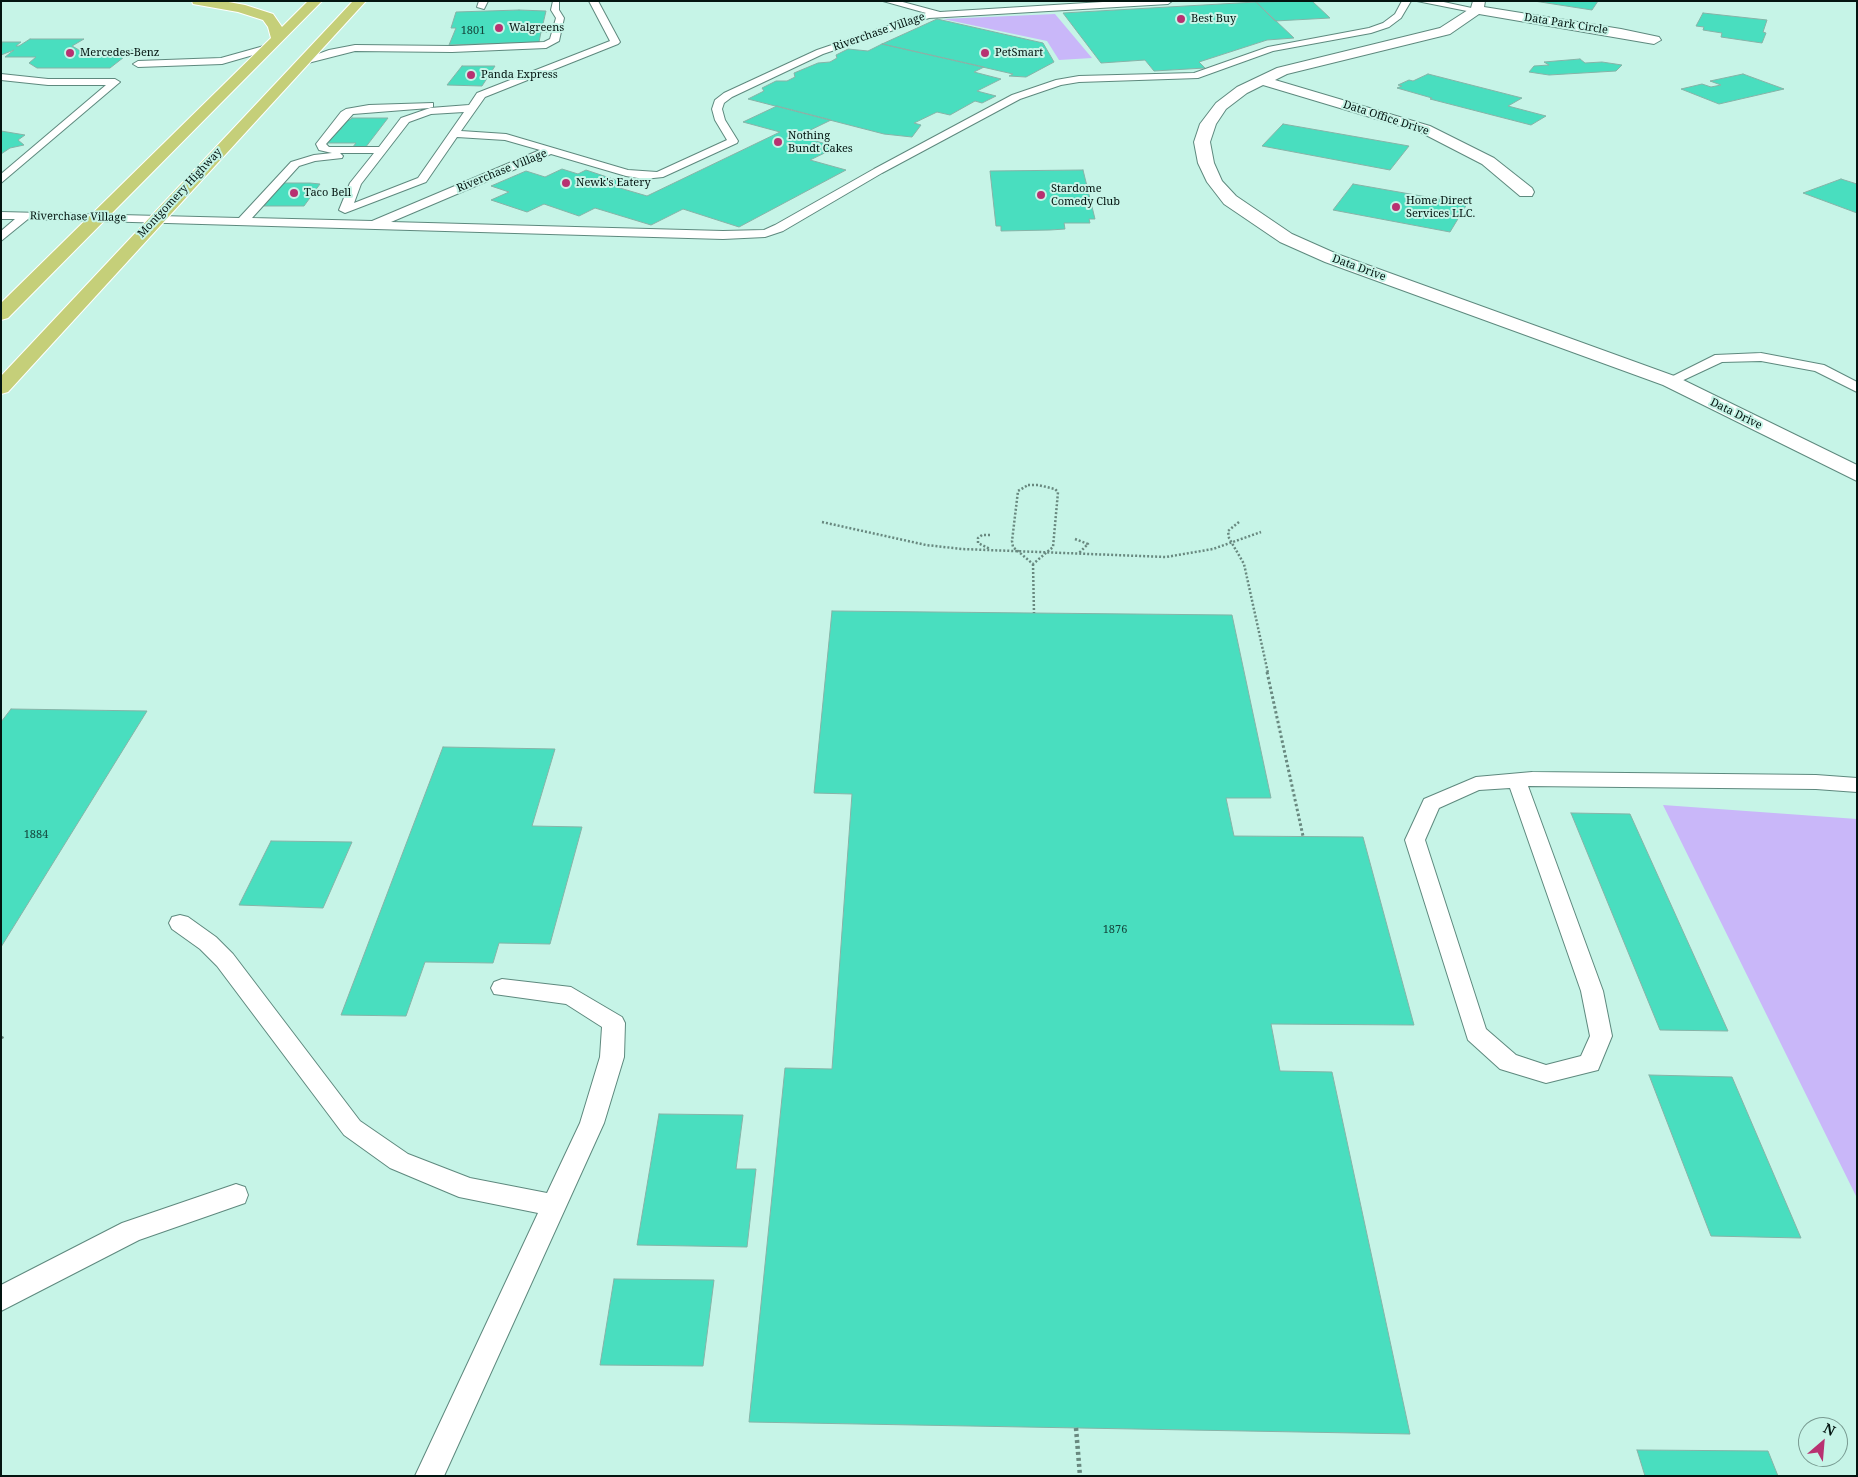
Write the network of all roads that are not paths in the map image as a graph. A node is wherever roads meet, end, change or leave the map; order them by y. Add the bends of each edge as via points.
1 (198, 1) edge
2 (316, 1) edge
3 (360, 1) edge
4 (593, 1) edge
5 (887, 1) edge
6 (1168, 1) edge
7 (1407, 1) edge
8 (1421, 1) edge
9 (556, 3) dead end
10 (1016, 5) edge
11 (981, 6) edge
12 (1478, 6) edge
13 (942, 15) junction
14 (1654, 40) dead end
15 (275, 43) junction
16 (304, 61) junction
17 (138, 64) dead end
18 (1, 77) edge
19 (1261, 80) junction
20 (474, 106) junction
21 (455, 134) junction
22 (550, 150) junction
23 (380, 154) junction
24 (1, 180) edge
25 (1526, 192) dead end
26 (345, 210) junction
27 (1, 215) edge
28 (25, 216) junction
29 (100, 217) junction
30 (156, 219) junction
31 (243, 221) junction
32 (331, 223) junction
33 (374, 225) junction
34 (1, 237) edge
35 (1, 314) edge
36 (1670, 382) junction
37 (1, 388) edge
38 (1857, 388) edge
39 (1857, 474) edge
40 (1517, 781) junction
41 (1857, 785) edge
42 (180, 923) dead end
43 (502, 988) dead end
44 (236, 1196) dead end
45 (554, 1205) junction
46 (1, 1299) edge
47 (429, 1476) edge

1 - 15 main road via 268,16 275,27
2 - 15 main road
3 - 16 main road, Montgomery Highway
4 - 20 lane via 615,42 481,95
5 - 13 lane
6 - 10 lane, Riverchase Village
7 - 33 lane via 1404,9 1392,20 1362,33 1271,49 1195,76 1079,79 1059,82 1016,97 795,220 765,232 723,235
8 - 12 lane
9 - 16 lane via 555,10 560,18 556,36 546,46 355,48
10 - 11 lane, Riverchase Village
11 - 13 lane, Riverchase Village
12 - 14 street, Data Park Circle
12 - 19 street, Data Drive via 1445,31 1282,71
13 - 22 lane, Riverchase Village via 928,15 820,52 728,95 719,102 717,109 733,140 659,175 626,173
15 - 17 lane via 222,61
15 - 29 main road
16 - 30 main road, Montgomery Highway
18 - 24 lane via 48,82 115,82
19 - 25 street, Data Office Drive via 1425,128 1488,161
19 - 36 street, Data Drive via 1221,106 1208,124 1202,142 1206,164 1215,182 1236,204 1286,238 1331,258
20 - 21 lane
20 - 23 lane via 430,111 405,120
20 - 23 lane via 350,111 321,144 328,150
21 - 22 lane via 506,137
21 - 26 lane via 422,180
22 - 33 lane, Riverchase Village
23 - 26 lane via 356,183
23 - 31 lane via 323,157 295,164
26 - 32 lane
27 - 28 lane, Riverchase Village
28 - 29 lane, Riverchase Village
28 - 34 lane
29 - 30 lane, Riverchase Village
29 - 35 main road
30 - 31 lane, Riverchase Village
30 - 37 main road, Montgomery Highway
31 - 32 lane, Riverchase Village
32 - 33 lane, Riverchase Village
36 - 38 lane via 1720,358 1761,358 1819,368
36 - 39 street, Data Drive
40 - 40 lane via 1476,784 1431,804 1415,840 1476,1034 1508,1062 1546,1074 1590,1063 1601,1036 1592,991
40 - 41 lane via 1816,782
42 - 45 lane via 225,960 352,1128 399,1161 468,1190
43 - 45 lane via 571,996 614,1023 612,1057 592,1123
44 - 46 lane via 131,1230
45 - 47 lane

